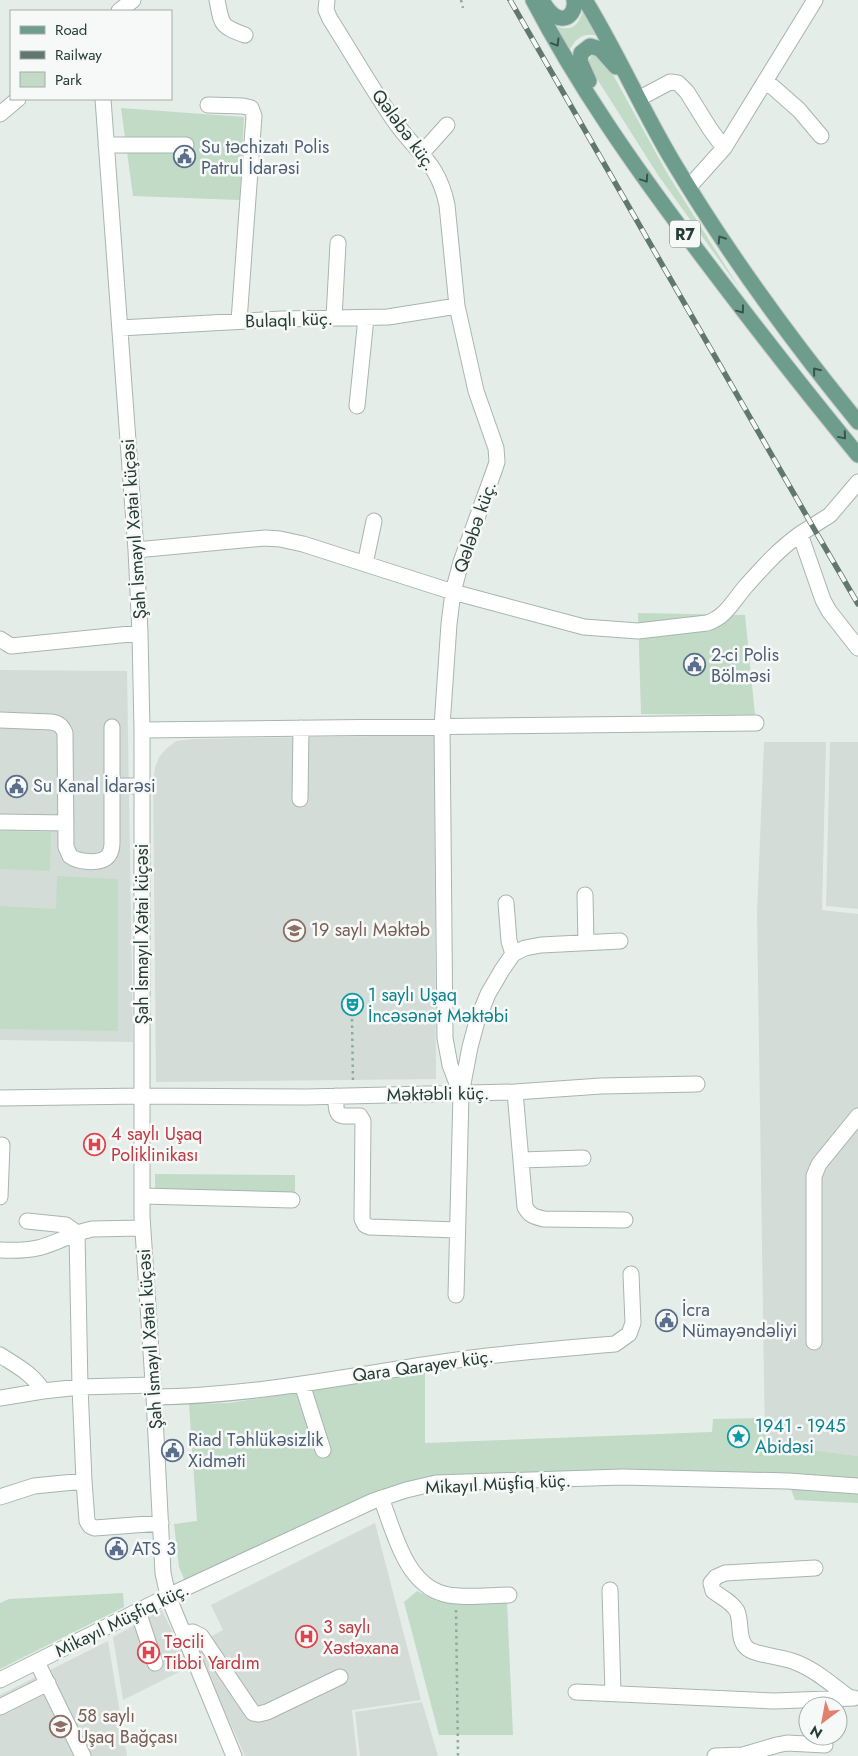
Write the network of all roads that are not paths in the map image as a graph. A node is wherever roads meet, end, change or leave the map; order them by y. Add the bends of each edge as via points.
1 (133, 0) edge
2 (217, 0) edge
3 (327, 0) edge
4 (533, 0) edge
5 (542, 0) edge
6 (574, 0) edge
7 (586, 0) edge
8 (815, 0) edge
9 (120, 10) edge
10 (245, 35) dead end
11 (766, 81) junction
12 (640, 98) junction
13 (17, 100) edge
14 (103, 100) edge
15 (208, 105) dead end
16 (0, 114) edge
17 (447, 125) dead end
18 (821, 136) dead end
19 (186, 145) dead end
20 (106, 146) junction
21 (724, 148) junction
22 (422, 153) junction
23 (629, 155) junction
24 (689, 187) junction
25 (338, 243) dead end
26 (457, 306) junction
27 (334, 318) junction
28 (366, 318) junction
29 (240, 321) junction
30 (120, 328) junction
31 (357, 406) dead end
32 (858, 422) edge
33 (858, 455) edge
34 (858, 482) edge
35 (374, 521) dead end
36 (800, 534) junction
37 (136, 550) junction
38 (365, 564) junction
39 (453, 592) junction
40 (140, 633) junction
41 (0, 639) edge
42 (858, 648) edge
43 (0, 720) edge
44 (756, 723) dead end
45 (442, 726) junction
46 (112, 727) dead end
47 (301, 728) junction
48 (142, 730) junction
49 (112, 786) junction
50 (142, 786) junction
51 (300, 799) dead end
52 (0, 822) edge
53 (66, 823) junction
54 (585, 895) dead end
55 (506, 903) dead end
56 (620, 941) dead end
57 (586, 943) junction
58 (513, 954) junction
59 (697, 1084) dead end
60 (515, 1092) junction
61 (460, 1094) junction
62 (142, 1096) junction
63 (336, 1096) junction
64 (0, 1098) edge
65 (858, 1116) edge
66 (2, 1145) dead end
67 (583, 1158) dead end
68 (521, 1160) junction
69 (142, 1196) junction
70 (0, 1197) edge
71 (292, 1200) dead end
72 (625, 1220) dead end
73 (27, 1221) dead end
74 (142, 1228) junction
75 (457, 1230) junction
76 (77, 1233) junction
77 (0, 1250) edge
78 (631, 1274) dead end
79 (456, 1295) dead end
80 (814, 1342) dead end
81 (0, 1356) edge
82 (302, 1384) junction
83 (80, 1387) junction
84 (43, 1391) junction
85 (154, 1391) junction
86 (0, 1398) edge
87 (323, 1450) dead end
88 (84, 1481) junction
89 (858, 1486) edge
90 (0, 1497) edge
91 (381, 1498) junction
92 (160, 1523) junction
93 (815, 1568) dead end
94 (610, 1590) dead end
95 (509, 1595) dead end
96 (168, 1596) junction
97 (138, 1611) junction
98 (183, 1633) junction
99 (37, 1662) junction
100 (155, 1663) dead end
101 (340, 1677) dead end
102 (0, 1680) edge
103 (48, 1683) junction
104 (576, 1692) dead end
105 (613, 1693) junction
106 (854, 1698) edge
107 (0, 1707) edge
108 (798, 1744) edge
109 (83, 1756) edge
110 (234, 1756) edge
111 (715, 1756) edge

1 - 9 street
2 - 10 street via 222,23 226,28
3 - 22 street, Qələbə küç. via 326,10 330,19 394,120
4 -> 23 main road, R7 via 562,54
5 - 6 main road via 556,17 564,18 574,11
7 - 12 main road, R7
8 - 11 street
11 - 18 street via 799,110
11 - 21 street
12 - 21 street via 670,82 678,83
12 - 23 main road via 607,55 590,46 584,49 580,61 582,70
12 - 24 main road, R7
13 - 16 street
14 - 20 street, Şah İsmayıl Xətai küçəsi
15 - 29 street via 243,106 251,108 254,116
17 - 22 street
19 - 20 street
20 - 30 street, Şah İsmayıl Xətai küçəsi
21 - 24 street
22 - 26 street, Qələbə küç. via 444,189
23 -> 33 main road, R7 via 748,319
32 -> 24 main road, R7 via 812,366 731,254
25 - 27 street
26 - 28 street, Bulaqlı küç. via 404,316
26 - 39 street, Qələbə küç. via 476,391 496,448 497,462 460,562
27 - 28 street, Bulaqlı küç.
27 - 29 street, Bulaqlı küç.
28 - 31 street
29 - 30 street, Bulaqlı küç.
30 - 37 street, Şah İsmayıl Xətai küçəsi
34 - 36 street via 830,515
35 - 38 street
36 - 39 street via 777,552 724,614 707,624 638,631 584,627
36 - 42 street via 823,600
37 - 38 street via 265,538 303,544
37 - 40 street, Şah İsmayıl Xətai küçəsi
38 - 39 street
39 - 45 street, Qələbə küç.
40 - 41 street via 11,646
40 - 48 street, Şah İsmayıl Xətai küçəsi
43 - 53 street via 51,722 63,727
44 - 45 street
45 - 47 street
45 - 61 street, Qələbə küç. via 445,1038 448,1059
46 - 49 street
47 - 48 street
47 - 51 street
48 - 50 street, Şah İsmayıl Xətai küçəsi
49 - 50 street
49 - 53 street via 112,843 107,857 82,861 70,856 66,847
50 - 62 street, Şah İsmayıl Xətai küçəsi
52 - 53 street
54 - 57 street
55 - 58 street
56 - 57 street
57 - 58 street via 540,945
58 - 61 street via 488,994 477,1021
59 - 60 street
60 - 61 street, Məktəbli küç.
60 - 68 street, Məktəbli küç.
61 - 63 street, Məktəbli küç.
61 - 75 street
62 - 63 street, Məktəbli küç.
62 - 64 street, Məktəbli küç.
62 - 69 street, Şah İsmayıl Xətai küçəsi
63 - 75 street via 337,1114 360,1116 363,1121 362,1219 365,1225
65 - 80 street via 819,1164 814,1176
66 - 70 street
67 - 68 street
68 - 72 street, Məktəbli küç. via 526,1207 533,1216 544,1219
69 - 71 street
69 - 74 street, Şah İsmayıl Xətai küçəsi
73 - 76 street via 66,1224
74 - 76 street via 92,1229
74 - 85 street, Şah İsmayıl Xətai küçəsi
75 - 79 street
76 - 77 street via 35,1250
76 - 83 street
78 - 82 street, Qara Qarayev küç. via 633,1323 629,1334 615,1344 472,1358
81 - 84 street via 27,1372
82 - 85 street, Qara Qarayev küç. via 199,1397
82 - 87 street
83 - 84 street, Qara Qarayev küç.
83 - 85 street, Qara Qarayev küç.
83 - 88 street
84 - 86 street, Qara Qarayev küç.
85 - 92 street, Şah İsmayıl Xətai küçəsi
88 - 90 street via 34,1486
88 - 92 street via 90,1526
89 - 91 street, Mikayıl Müşfiq küç. via 622,1477 436,1484
91 - 95 street via 407,1563 425,1584 436,1591 456,1596
91 - 96 street, Mikayıl Müşfiq küç.
92 - 96 street, Şah İsmayıl Xətai küçəsi
93 - 106 street via 725,1574 711,1583 713,1591 737,1612 746,1648 797,1663
94 - 105 street
96 - 97 street, Mikayıl Müşfiq küç.
96 - 98 street, Şah İsmayıl Xətai küçəsi
97 - 99 street, Mikayıl Müşfiq küç.
97 - 100 street
98 - 101 street via 201,1636 253,1713 267,1712
98 - 110 street, Şah İsmayıl Xətai küçəsi
99 - 102 street, Mikayıl Müşfiq küç.
99 - 103 street
103 - 107 street
103 - 109 street
104 - 105 street
105 - 106 street via 774,1701
108 - 111 street via 771,1746 743,1755

